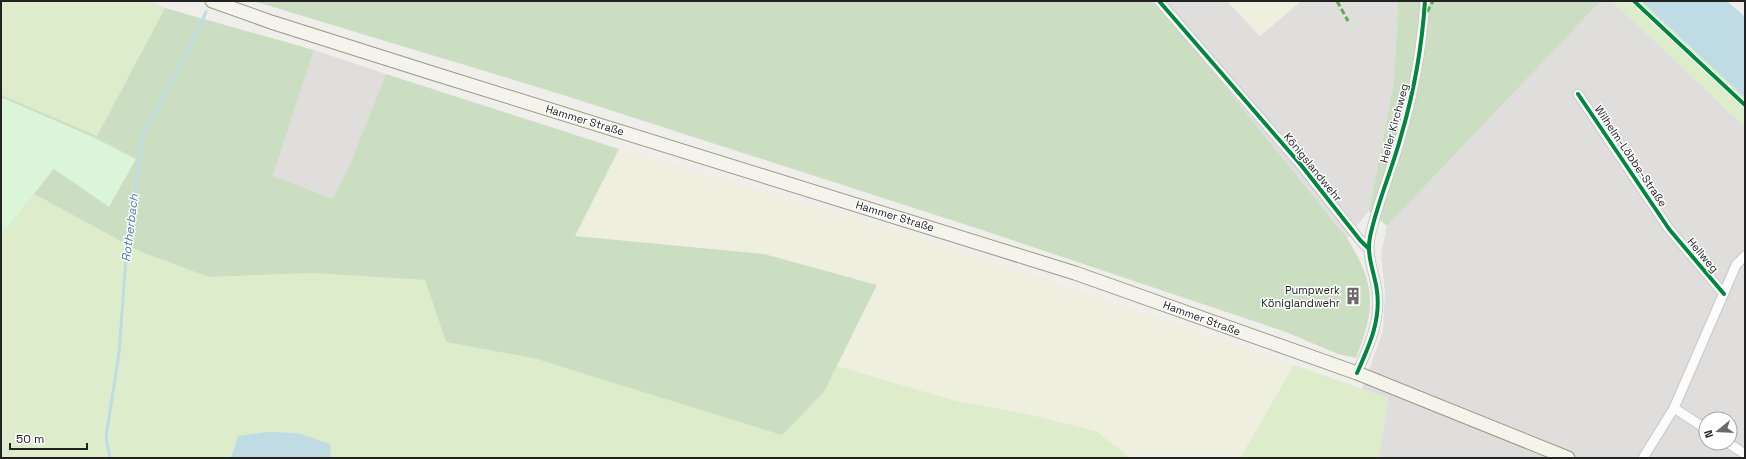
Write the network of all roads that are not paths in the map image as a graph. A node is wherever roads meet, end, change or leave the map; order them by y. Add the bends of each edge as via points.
1 (212, 1) edge
2 (1159, 1) edge
3 (1425, 1) edge
4 (230, 4) edge
5 (1578, 94) dead end
6 (1669, 229) joint
7 (1368, 248) junction
8 (1745, 256) edge
9 (1724, 294) junction
10 (1357, 373) junction
11 (1674, 408) junction
12 (1698, 424) edge
13 (1568, 458) edge
14 (1643, 458) edge

1 - 4 main road, Hammer Straße
2 - 7 street, Königslandwehr via 1303,166
3 - 7 street, Heiler Kirchweg via 1416,75 1402,134
4 - 10 main road, Hammer Straße via 425,71 1075,272
5 - 6 street, Wilhelm-Löbbe-Straße
6 - 9 street, Hellweg
7 - 10 street via 1377,290 1377,319 1370,344
8 - 9 street, Hellweg via 1736,265
9 - 11 street, Hellweg
10 - 13 main road, Hammer Straße
11 - 12 street
11 - 14 street, Hellweg

